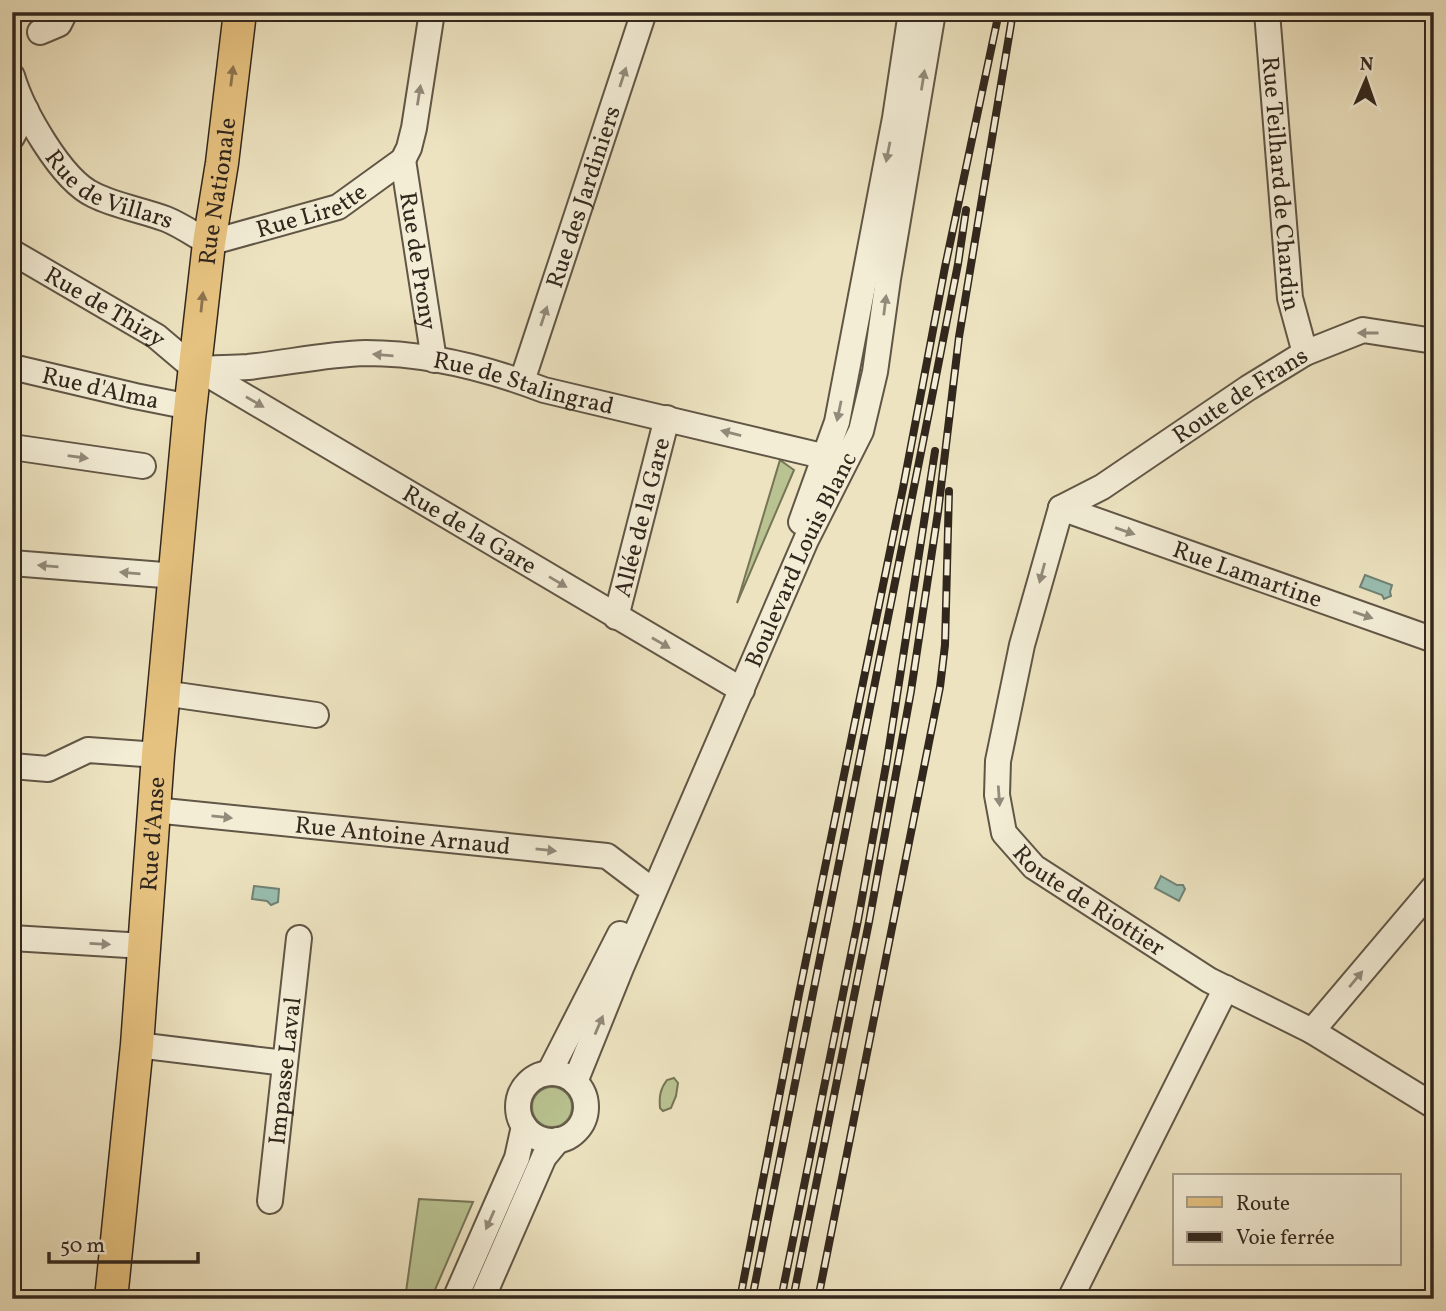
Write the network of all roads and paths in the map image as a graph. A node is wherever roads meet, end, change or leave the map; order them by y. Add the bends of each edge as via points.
1 (65, 12) edge
2 (240, 12) edge
3 (432, 12) edge
4 (644, 12) edge
5 (911, 12) edge
6 (933, 12) edge
7 (1267, 12) edge
8 (40, 32) dead end
9 (12, 76) edge
10 (26, 110) junction
11 (12, 137) edge
12 (402, 160) junction
13 (209, 243) junction
14 (12, 252) edge
15 (1434, 341) edge
16 (1306, 353) junction
17 (434, 359) junction
18 (12, 367) edge
19 (195, 369) junction
20 (522, 381) junction
21 (190, 407) junction
22 (667, 418) junction
23 (12, 447) edge
24 (836, 459) junction
25 (143, 466) dead end
26 (1061, 508) junction
27 (12, 563) edge
28 (176, 576) junction
29 (616, 617) junction
30 (1434, 640) edge
31 (737, 688) junction
32 (163, 693) junction
33 (316, 715) dead end
34 (158, 755) junction
35 (12, 766) edge
36 (154, 810) junction
37 (644, 884) junction
38 (1434, 887) edge
39 (12, 938) edge
40 (299, 939) dead end
41 (144, 946) junction
42 (1226, 988) junction
43 (1312, 1031) junction
44 (137, 1045) junction
45 (285, 1063) junction
46 (549, 1073) junction
47 (575, 1082) junction
48 (1434, 1106) edge
49 (524, 1126) junction
50 (558, 1140) junction
51 (270, 1202) dead end
52 (111, 1299) edge
53 (455, 1299) edge
54 (482, 1299) edge
55 (1070, 1299) edge

1 - 8 street via 59,24
13 -> 2 main road, Rue Nationale
12 -> 3 street via 410,148
20 -> 4 street, Rue des Jardiniers
5 -> 24 street, Boulevard Louis Blanc via 837,422
24 -> 6 street, Boulevard Louis Blanc via 861,431 875,372
7 - 16 street, Rue Teilhard de Chardin via 1290,298
9 - 10 street, Rue de Villars
10 - 11 street
10 - 13 street, Rue de Villars via 70,178 93,195 169,220
12 - 13 street, Rue Lirette via 338,207
12 - 17 street, Rue de Prony
19 -> 13 main road, Rue Nationale
14 - 19 street, Rue de Thizy via 156,336
15 -> 16 street, Route de Frans via 1363,330
16 - 26 street, Route de Frans via 1102,487
17 -> 19 street, Rue de Stalingrad via 366,354
17 - 20 street, Rue de Stalingrad
18 - 21 street, Rue d'Alma
19 - 21 main road, Rue d'Anse
19 -> 29 street, Rue de la Gare
20 - 22 street, Rue de Stalingrad
21 - 28 main road, Rue d'Anse
24 -> 22 street, Rue de Stalingrad
22 - 29 street, Allée de la Gare
23 -> 25 street
24 - 31 street, Boulevard Louis Blanc via 799,528
26 -> 30 street, Rue Lamartine
26 -> 42 street, Route de Riottier via 1022,645 998,761 997,794 1004,833 1034,867
28 -> 27 street
28 - 32 main road, Rue d'Anse
29 -> 31 street, Rue de la Gare
31 - 37 street, Boulevard Louis Blanc
47 -> 31 street, Boulevard Louis Blanc
32 - 33 street
32 - 34 main road, Rue d'Anse
34 - 35 street via 88,750 48,769
34 - 36 main road, Rue d'Anse
36 -> 37 street, Rue Antoine Arnaud via 607,856
36 - 41 main road, Rue d'Anse
37 - 46 street, Boulevard Louis Blanc
43 -> 38 street
39 -> 41 street
40 - 45 street, Impasse Laval
41 - 44 main road, Rue d'Anse
42 - 43 street, Route de Riottier
42 - 55 street
43 - 48 street, Route de Riottier
44 - 45 street
44 - 52 main road, Rue d'Anse
45 - 51 street, Impasse Laval
46 - 47 street
46 - 49 street via 533,1079 522,1091 518,1107
47 - 50 street via 584,1097 584,1116 575,1132
49 - 50 street via 535,1137
49 -> 53 street via 517,1158
50 - 54 street via 540,1167

